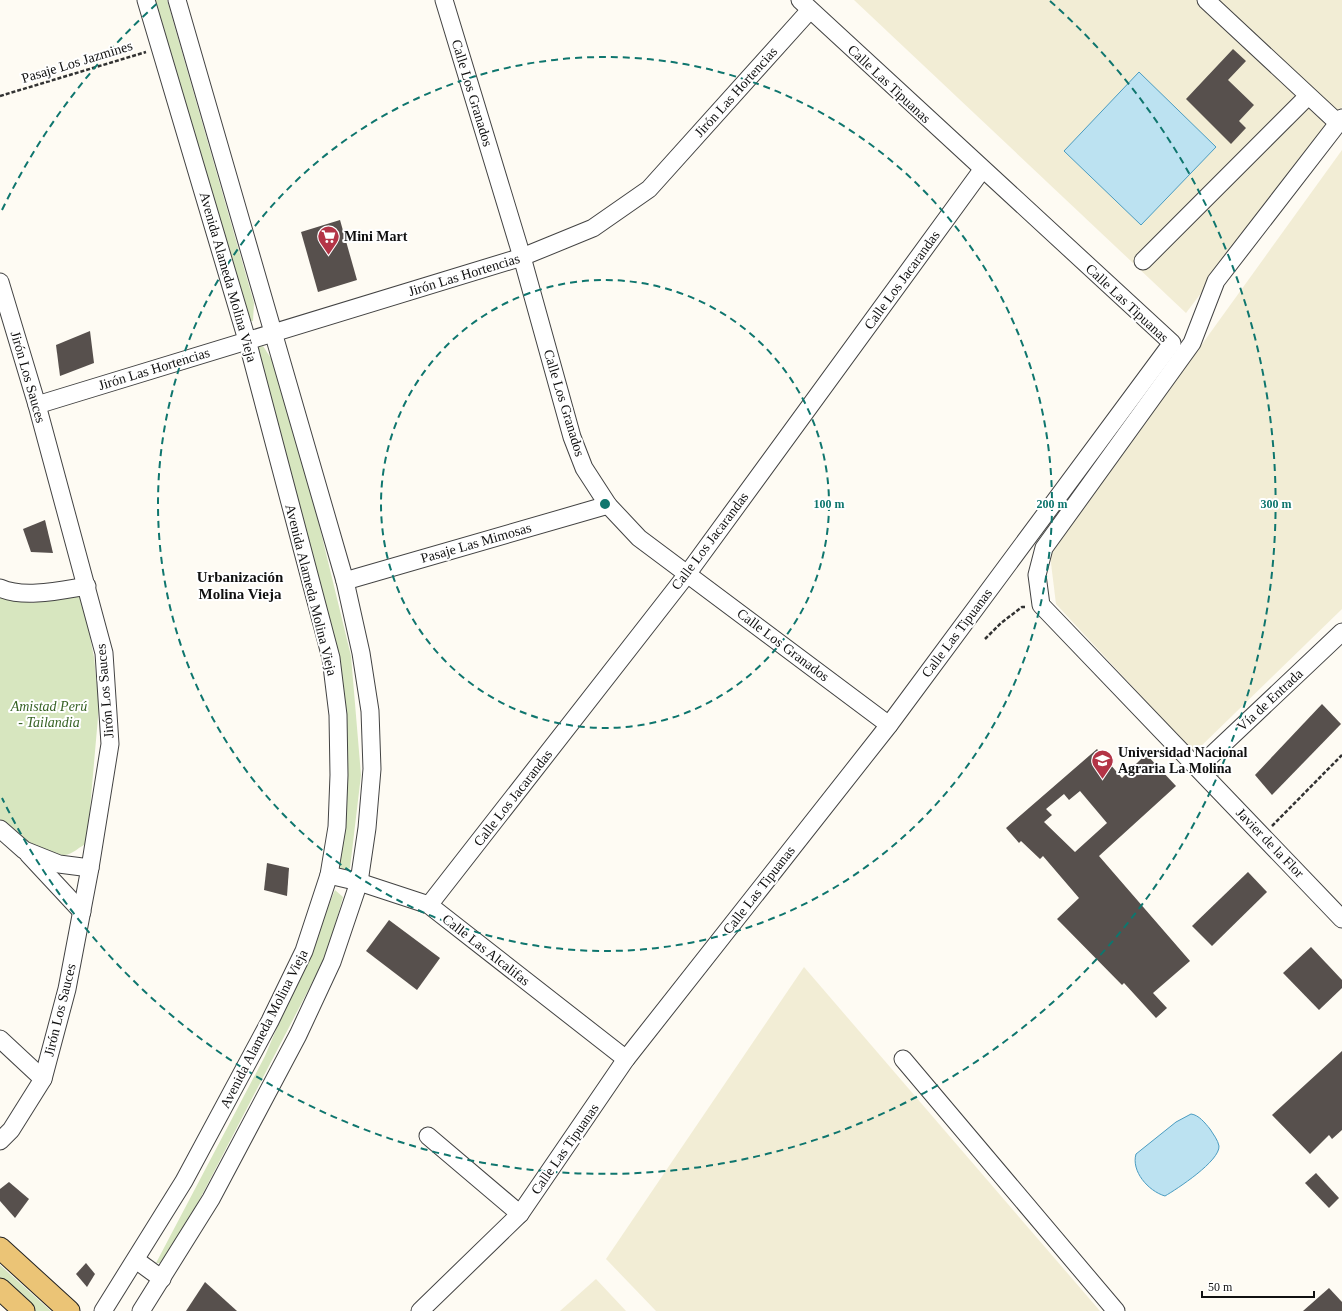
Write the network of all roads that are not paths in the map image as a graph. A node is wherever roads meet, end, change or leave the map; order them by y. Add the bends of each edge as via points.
1 (146, 0) edge
2 (177, 0) edge
3 (444, 0) edge
4 (1206, 0) edge
5 (805, 5) edge
6 (1308, 96) junction
7 (1340, 120) edge
8 (982, 170) junction
9 (522, 257) junction
10 (1143, 261) dead end
11 (0, 282) edge
12 (273, 332) junction
13 (247, 340) junction
14 (37, 405) junction
15 (608, 505) junction
16 (688, 573) junction
17 (345, 581) junction
18 (87, 586) junction
19 (0, 588) edge
20 (1342, 632) edge
21 (889, 725) junction
22 (1198, 768) junction
23 (0, 828) edge
24 (24, 850) junction
25 (90, 868) junction
26 (329, 875) junction
27 (359, 882) junction
28 (429, 905) junction
29 (82, 912) junction
30 (1342, 918) edge
31 (0, 1039) edge
32 (626, 1059) junction
33 (903, 1059) dead end
34 (43, 1079) junction
35 (428, 1136) dead end
36 (0, 1141) edge
37 (520, 1214) junction
38 (0, 1248) edge
39 (136, 1260) junction
40 (162, 1279) junction
41 (0, 1289) edge
42 (24, 1311) edge
43 (69, 1311) edge
44 (103, 1311) edge
45 (141, 1311) edge
46 (420, 1311) edge
47 (1116, 1311) edge

1 - 13 street, Avenida Alameda Molina Vieja
2 - 12 street, Avenida Alameda Molina Vieja
3 - 9 street, Calle Los Granados
4 - 6 street
5 - 8 street, Calle Las Tipuanas
5 - 9 street, Jirón Las Hortencias via 649,190 594,228
6 - 7 street
6 - 10 street
7 - 22 street, Javier de la Flor via 1216,282 1192,343 1044,548 1037,575 1041,605
8 - 16 street, Calle Los Jacarandas
8 - 21 street, Calle Las Tipuanas via 1172,343
9 - 12 street, Jirón Las Hortencias
9 - 15 street, Calle Los Granados via 572,437 584,468
11 - 14 street, Jirón Los Sauces
12 - 13 street, Jirón Las Hortencias
12 - 17 street, Avenida Alameda Molina Vieja
13 - 14 street, Jirón Las Hortencias
13 - 26 street, Avenida Alameda Molina Vieja via 331,658 338,715 339,775 337,827
14 - 18 street, Jirón Los Sauces
15 - 16 street, Calle Los Granados via 639,538
15 - 17 street, Pasaje Las Mimosas
16 - 21 street, Calle Los Granados
16 - 28 street, Calle Los Jacarandas
17 - 27 street, Avenida Alameda Molina Vieja via 370,711 372,769
18 - 19 street via 44,593 6,591
18 - 25 street, Jirón Los Sauces via 104,653 110,718 110,744
20 - 22 street, Vía de Entrada
21 - 32 street, Calle Las Tipuanas
22 - 30 street, Javier de la Flor
23 - 24 street
24 - 25 street via 59,864
24 - 29 street
25 - 29 street, Jirón Los Sauces
26 - 27 street, Calle Las Alcalifas
26 - 39 street, Avenida Alameda Molina Vieja via 304,951 270,1021 184,1181
27 - 28 street, Calle Las Alcalifas
27 - 40 street, Avenida Alameda Molina Vieja via 332,962 298,1035 211,1199
28 - 32 street, Calle Las Alcalifas
29 - 34 street, Jirón Los Sauces via 67,989
31 - 34 street
32 - 37 street, Calle Las Tipuanas
33 - 47 street
34 - 36 street, Jirón Los Sauces via 11,1130
35 - 37 street
37 - 46 street, Calle Las Tipuanas
38 - 43 main road
39 - 40 street
39 - 44 street, Avenida Alameda Molina Vieja
40 - 45 street, Avenida Alameda Molina Vieja
41 - 42 main road

